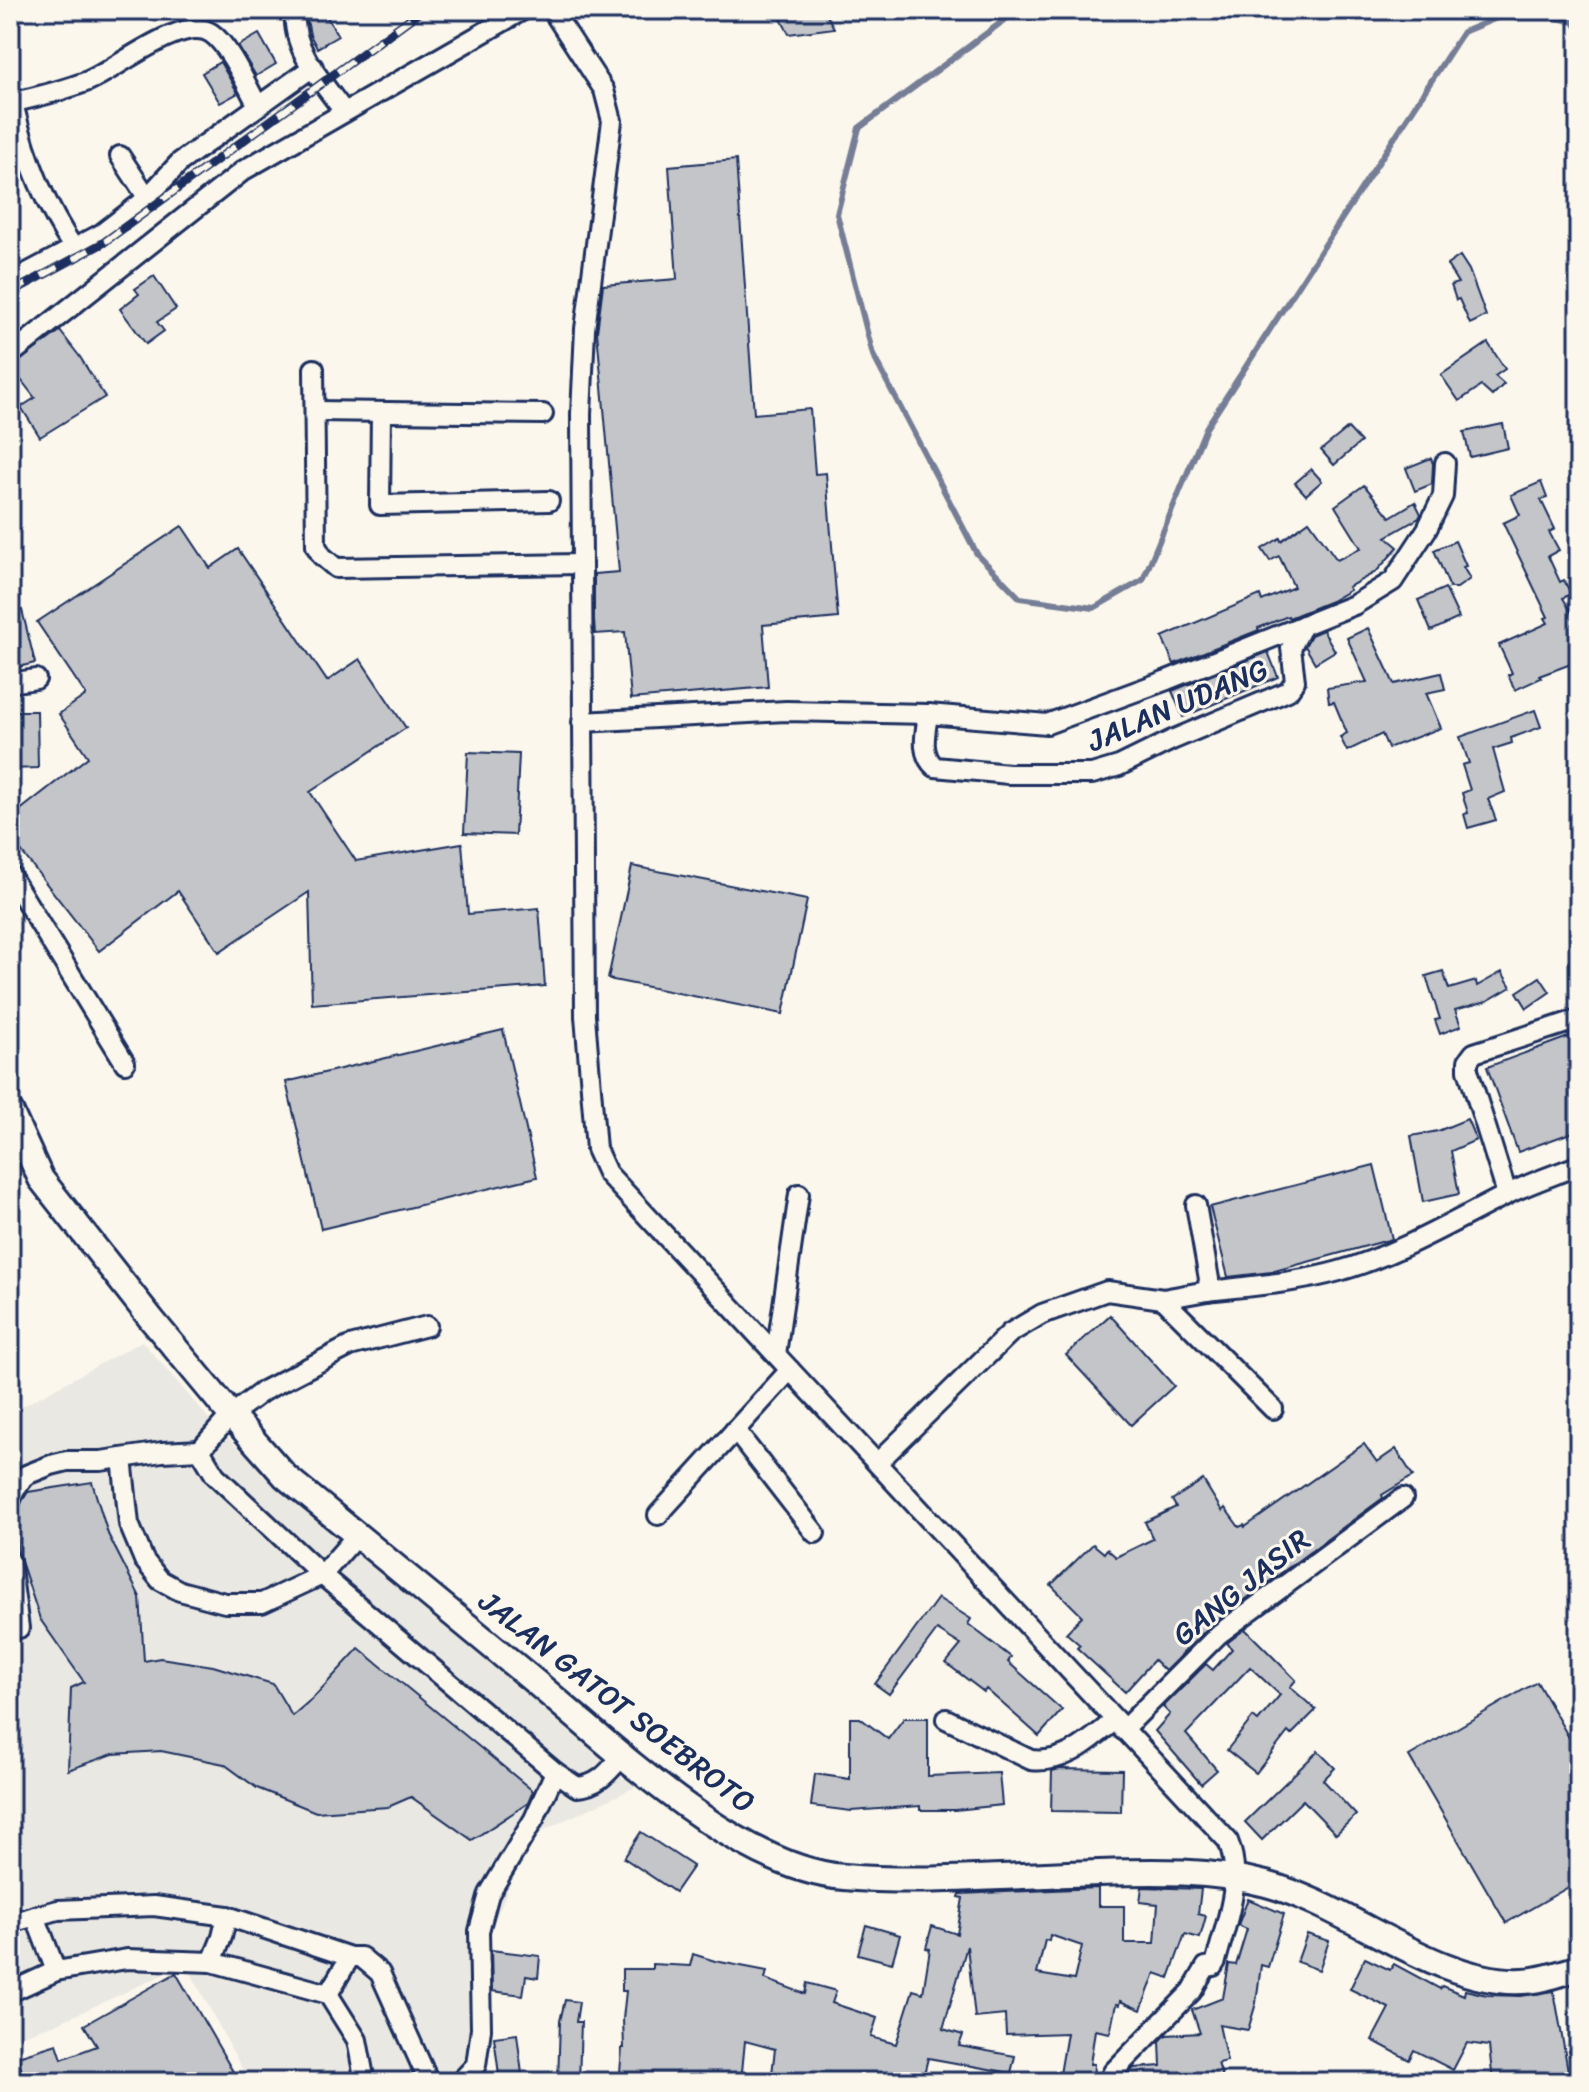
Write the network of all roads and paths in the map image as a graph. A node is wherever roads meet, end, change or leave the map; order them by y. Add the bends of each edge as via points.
1 (301, 10) edge
2 (523, 10) edge
3 (552, 10) edge
4 (313, 67) junction
5 (10, 103) edge
6 (258, 106) junction
7 (344, 112) junction
8 (120, 156) dead end
9 (147, 197) junction
10 (75, 250) junction
11 (10, 282) edge
12 (10, 355) edge
13 (314, 369) dead end
14 (315, 411) junction
15 (381, 412) junction
16 (543, 414) dead end
17 (1445, 463) dead end
18 (549, 501) dead end
19 (581, 564) junction
20 (1303, 625) junction
21 (36, 679) dead end
22 (10, 683) edge
23 (928, 714) junction
24 (582, 722) junction
25 (10, 875) edge
26 (1579, 1019) edge
27 (125, 1063) dead end
28 (10, 1111) edge
29 (1579, 1165) edge
30 (799, 1194) dead end
31 (1507, 1194) junction
32 (1196, 1205) dead end
33 (1207, 1291) junction
34 (1163, 1299) junction
35 (427, 1326) dead end
36 (776, 1354) junction
37 (790, 1370) junction
38 (1273, 1409) dead end
39 (231, 1415) junction
40 (735, 1430) junction
41 (200, 1450) junction
42 (122, 1458) junction
43 (877, 1463) junction
44 (1403, 1498) dead end
45 (10, 1502) edge
46 (658, 1515) dead end
47 (815, 1533) dead end
48 (357, 1535) junction
49 (10, 1561) edge
50 (322, 1575) junction
51 (19, 1628) dead end
52 (946, 1719) dead end
53 (1118, 1725) junction
54 (623, 1755) junction
55 (555, 1772) junction
56 (1235, 1879) junction
57 (35, 1916) junction
58 (227, 1916) junction
59 (10, 1923) edge
60 (350, 1957) junction
61 (212, 1962) junction
62 (1579, 1968) edge
63 (56, 1971) junction
64 (10, 1992) edge
65 (328, 1994) junction
66 (365, 2082) edge
67 (429, 2082) edge
68 (460, 2082) edge
69 (1108, 2082) edge

1 - 4 street via 295,14 294,30
2 - 7 street
3 - 19 street via 604,90 612,121 585,329
4 - 6 street
4 - 7 street
5 - 6 street via 54,94 192,27 219,40
5 - 10 street via 37,183
6 - 9 street via 180,162
7 - 12 street via 244,170
8 - 9 street
9 - 10 street
10 - 11 street
13 - 14 street
14 - 15 street
14 - 19 street via 316,546 336,568
15 - 16 street
15 - 18 street via 380,505
17 - 20 street, JALAN UDANG via 1443,496 1393,581 1354,605
19 - 24 street
20 - 23 street, JALAN UDANG via 1047,724
20 - 23 street, JALAN UDANG via 1291,648 1295,681 1288,691 1092,774 935,767 924,749
21 - 22 street
23 - 24 street, JALAN UDANG via 786,711
24 - 36 street via 585,1016 596,1149 607,1173
25 - 27 street
26 - 31 street via 1474,1053 1468,1061
28 - 39 main road, JALAN GATOT SOEBROTO via 41,1179
29 - 31 street
30 - 36 street
31 - 33 street via 1466,1218 1340,1271
32 - 33 street
33 - 34 street
34 - 38 street
34 - 43 street via 1107,1291 1042,1314 1010,1333
35 - 39 street via 350,1346 263,1391
36 - 37 street
37 - 40 street
37 - 43 street
39 - 41 street
39 - 48 main road, JALAN GATOT SOEBROTO via 286,1477
40 - 46 street
40 - 47 street
41 - 42 street
41 - 50 street via 215,1475
42 - 45 street via 67,1461 39,1469 21,1481
42 - 50 street via 129,1524 144,1560 160,1580 225,1603 262,1603
43 - 53 street
44 - 53 street, GANG JASIR via 1219,1634
48 - 50 street
48 - 54 main road, JALAN GATOT SOEBROTO
49 - 51 street
50 - 55 street
52 - 53 street, GANG JASIR via 1045,1762
53 - 56 street via 1222,1834 1235,1859
54 - 55 street via 590,1786 577,1787
54 - 56 main road, JALAN GATOT SOEBROTO via 754,1850 841,1877 1163,1871
55 - 68 street via 489,1894 479,1931 481,2029 476,2065
56 - 62 main road, JALAN GATOT SOEBROTO via 1312,1899 1451,1969 1524,1981
56 - 69 street via 1213,1966 1206,1967 1192,1991
57 - 58 street via 58,1910 154,1906
57 - 59 street
57 - 63 street
58 - 60 street
58 - 61 street
60 - 65 street
60 - 67 street via 361,1957 380,1973
61 - 63 street via 127,1959
61 - 65 street
63 - 64 street
65 - 66 street via 357,2040

